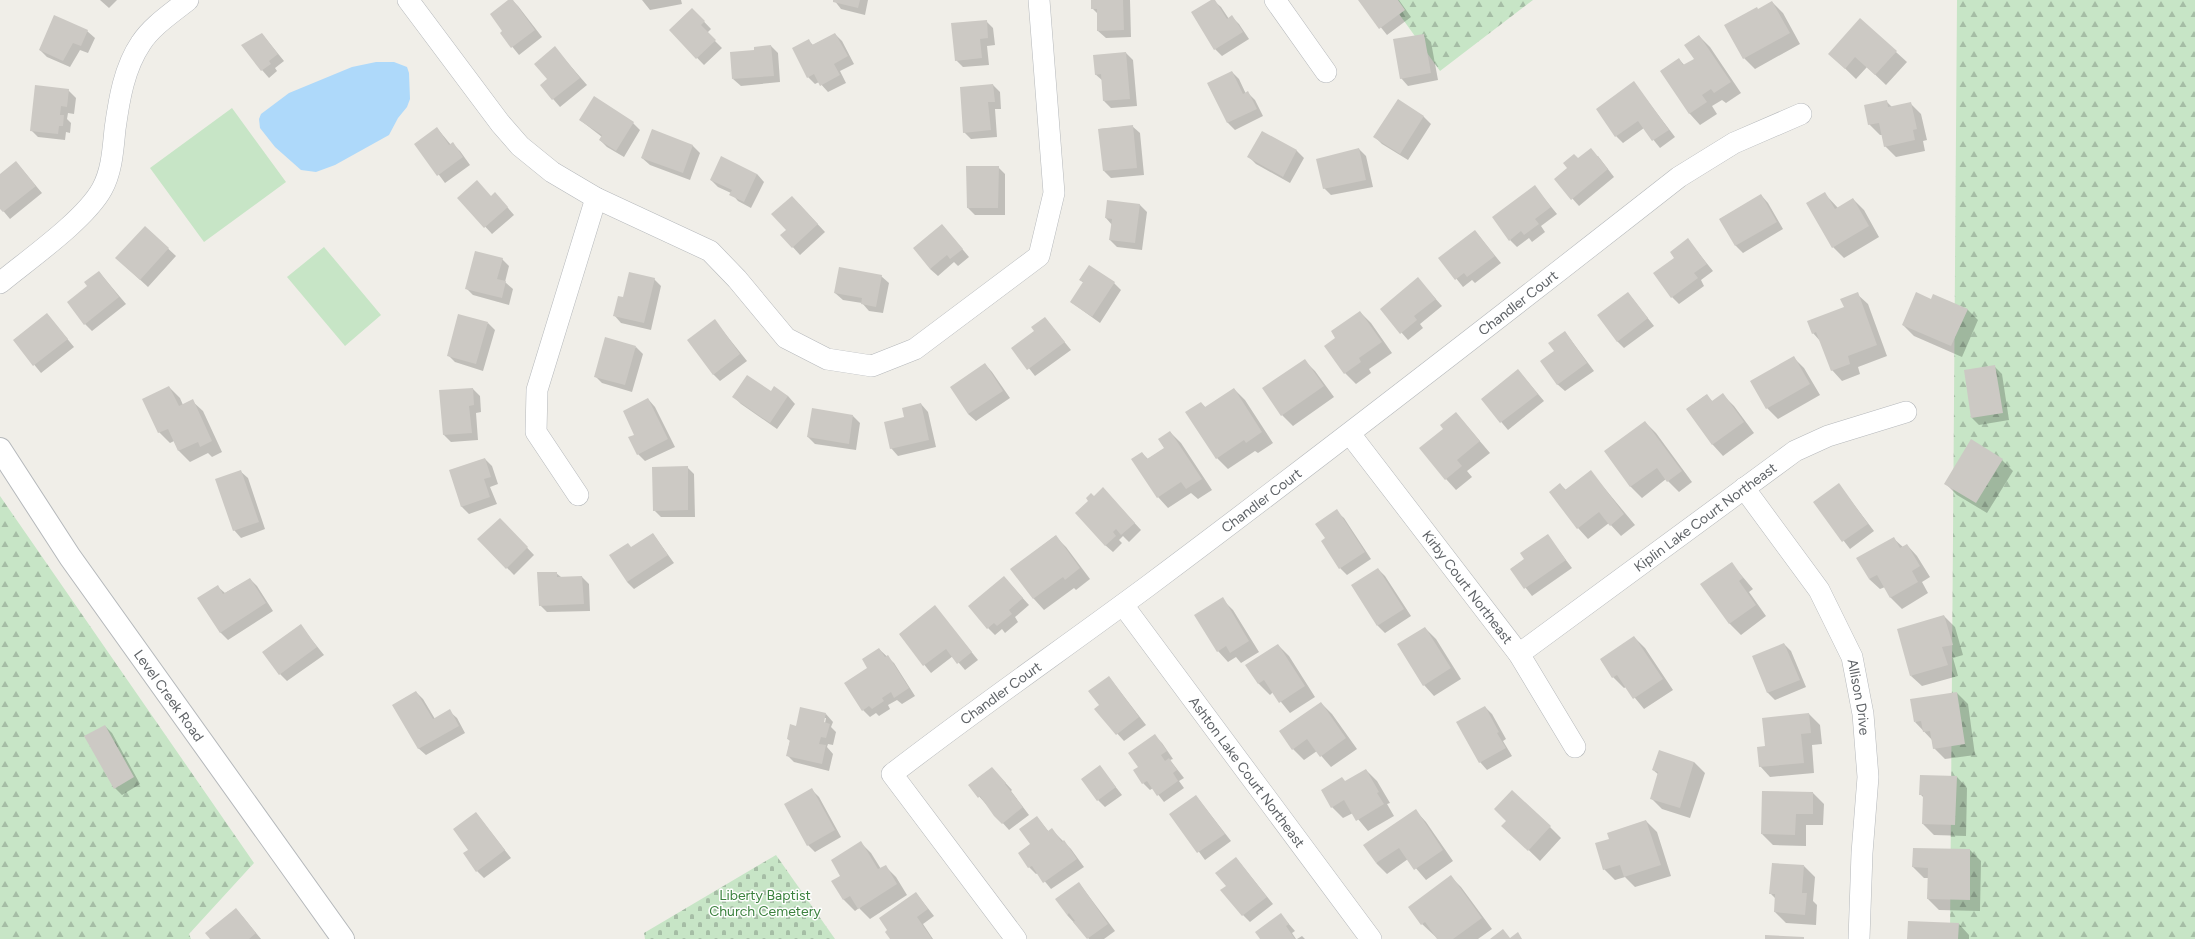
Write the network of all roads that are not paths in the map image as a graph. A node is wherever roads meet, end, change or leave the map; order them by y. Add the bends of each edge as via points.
1 (188, 0) edge
2 (408, 0) edge
3 (1039, 0) edge
4 (1275, 0) edge
5 (1326, 72) dead end
6 (1801, 114) dead end
7 (596, 198) junction
8 (0, 283) edge
9 (1906, 412) dead end
10 (1350, 434) junction
11 (0, 449) edge
12 (1744, 488) junction
13 (578, 495) dead end
14 (1123, 605) junction
15 (1519, 654) junction
16 (1575, 747) dead end
17 (343, 939) edge
18 (1016, 939) edge
19 (1371, 939) edge
20 (1859, 939) edge

1 - 8 street via 141,42 125,74 111,164 103,188 88,210
2 - 7 street via 520,146 552,172
3 - 7 street via 1054,193 1039,256 916,349 872,366 827,359 786,338 710,251
4 - 5 street
6 - 10 street, Chandler Court via 1734,143 1679,178
7 - 13 street via 537,390 536,432
9 - 12 street, Kiplin Lake Court Northeast via 1828,436 1796,451
10 - 14 street, Chandler Court
10 - 15 street, Kirby Court Northeast
11 - 17 street, Level Creek Road via 70,557
12 - 15 street, Kiplin Lake Court Northeast
12 - 20 street, Allison Drive via 1819,590 1852,657 1863,714 1868,777
14 - 18 street, Chandler Court via 892,774
14 - 19 street, Ashton Lake Court Northeast
15 - 16 street, Kirby Court Northeast

